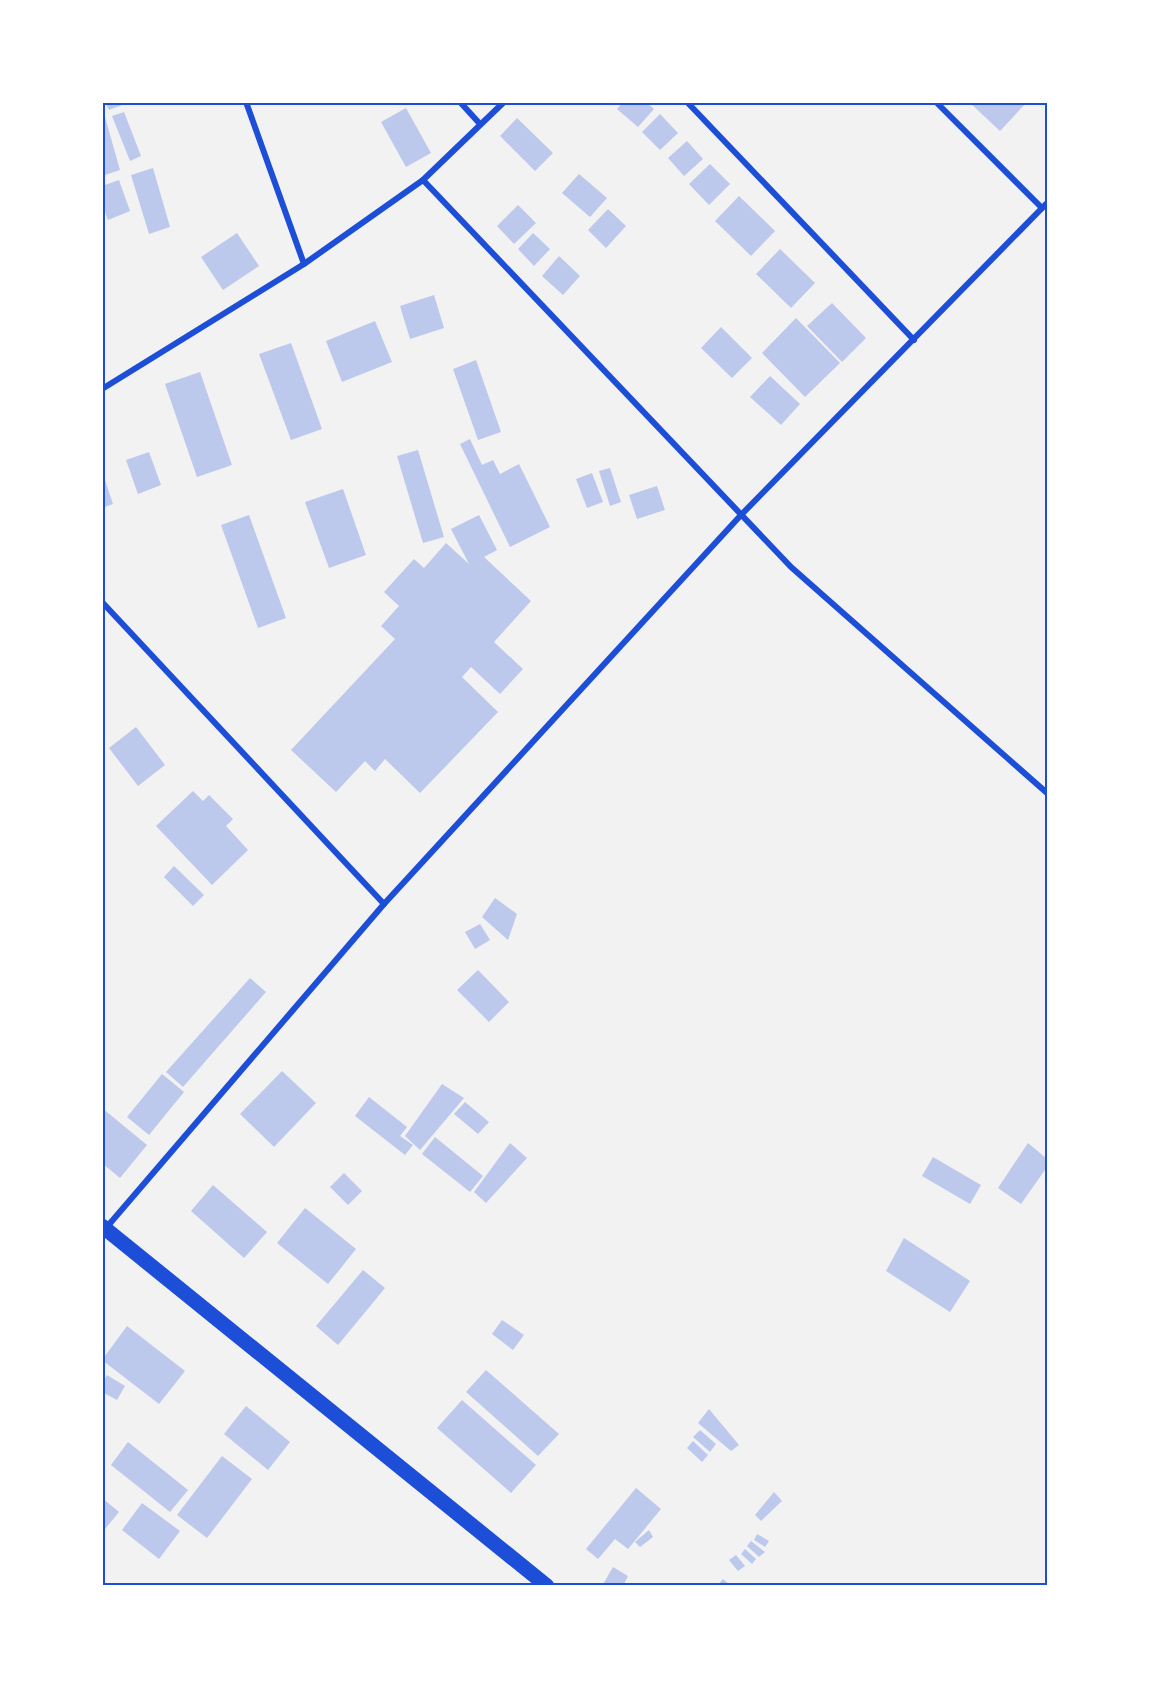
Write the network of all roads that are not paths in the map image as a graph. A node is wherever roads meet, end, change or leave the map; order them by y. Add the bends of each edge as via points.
1 (246, 102) edge
2 (460, 102) edge
3 (504, 102) edge
4 (687, 102) edge
5 (936, 102) edge
6 (480, 124) junction
7 (423, 180) junction
8 (1045, 206) edge
9 (304, 264) junction
10 (914, 340) junction
11 (102, 389) edge
12 (741, 515) junction
13 (102, 602) edge
14 (1047, 793) edge
15 (384, 904) junction
16 (103, 1229) edge
17 (547, 1586) edge

1 - 9 street
2 - 6 street
3 - 6 street
4 - 10 street
5 - 8 street
6 - 7 street
7 - 9 street
7 - 12 street
8 - 10 street
9 - 11 street
10 - 12 street
12 - 14 street via 791,567
12 - 15 street
13 - 15 street
15 - 16 street
16 - 17 main road

